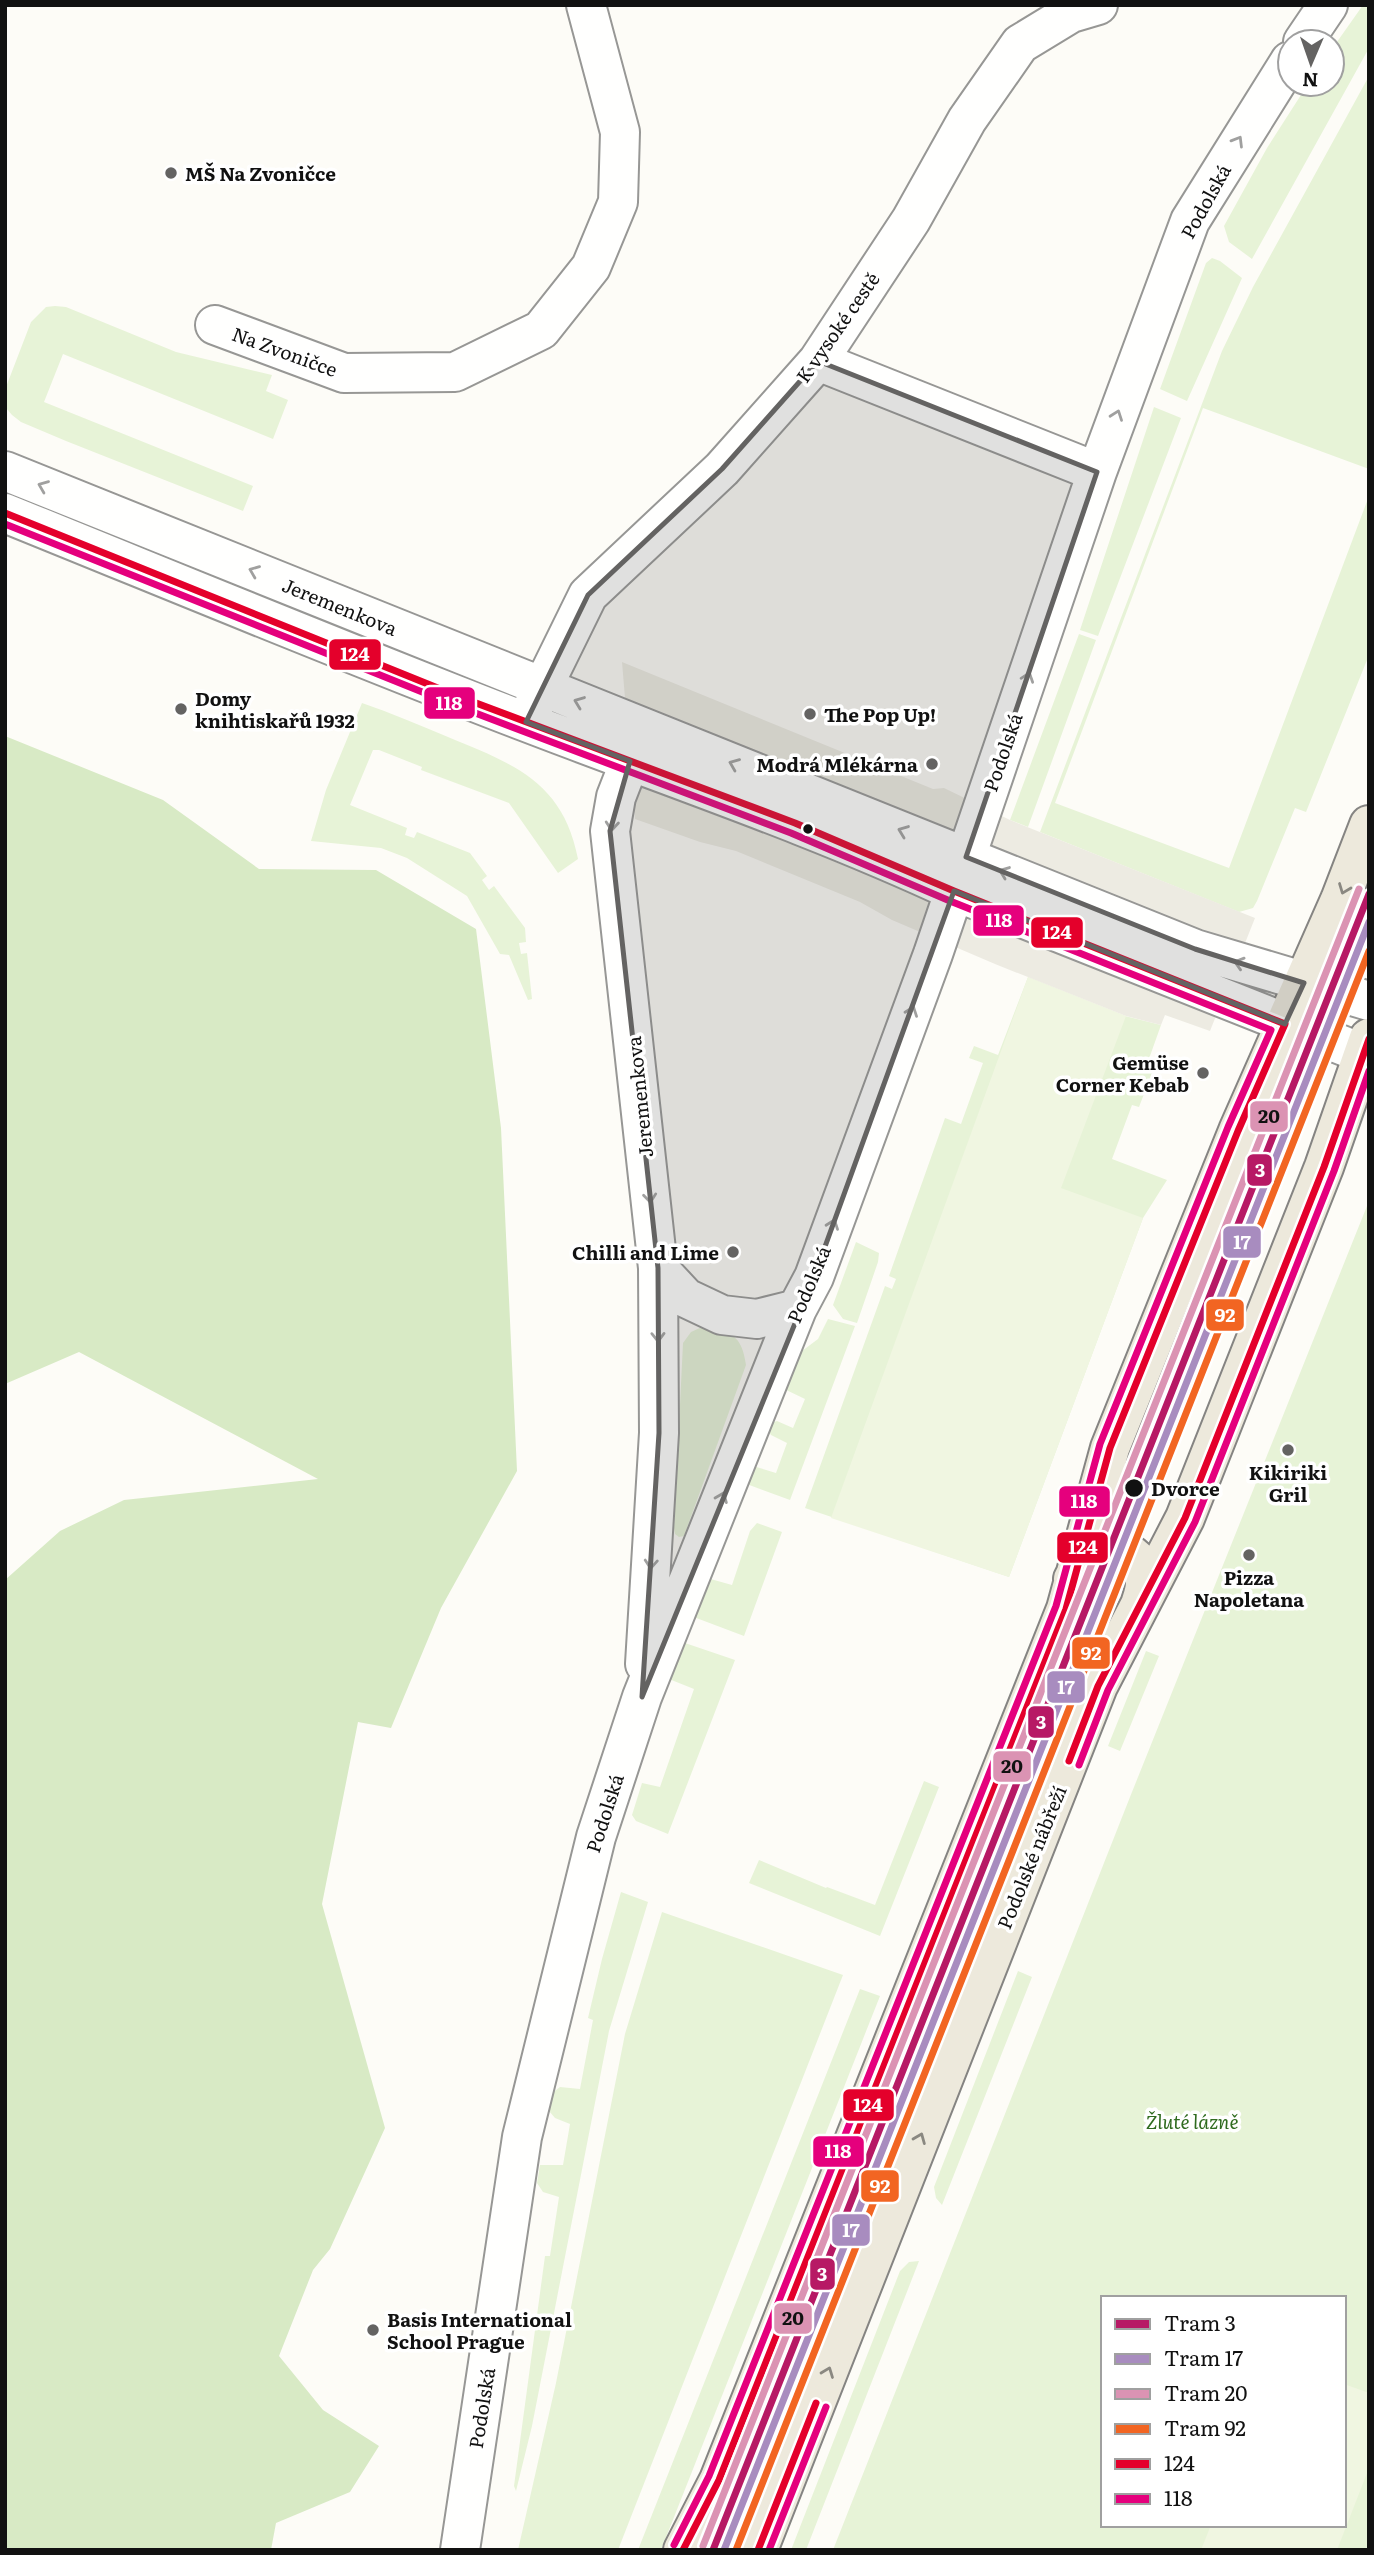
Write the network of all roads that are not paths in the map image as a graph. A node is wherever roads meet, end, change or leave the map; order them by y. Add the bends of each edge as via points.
1 (586, 5) edge
2 (1098, 5) edge
3 (1328, 5) edge
4 (1312, 28) edge
5 (1276, 83) edge
6 (215, 325) dead end
7 (818, 361) junction
8 (5, 471) edge
9 (1097, 472) junction
10 (5, 513) edge
11 (543, 688) junction
12 (526, 722) junction
13 (636, 744) junction
14 (1369, 825) edge
15 (960, 874) junction
16 (1304, 983) junction
17 (1369, 1001) edge
18 (1285, 1024) junction
19 (1366, 1046) edge
20 (658, 1268) junction
21 (797, 1309) junction
22 (1073, 1579) junction
23 (1140, 1605) junction
24 (642, 1697) junction
25 (460, 2550) edge
26 (683, 2550) edge
27 (758, 2550) edge

1 - 6 street, Na Zvoničce via 621,132 618,202 591,267 541,330 455,372 344,373
2 - 7 street, K vysoké cestě via 1071,13 1020,44 967,120 911,220
3 - 4 street
9 -> 5 street, Podolská via 1190,220
7 - 9 street
7 - 11 street, K vysoké cestě via 722,469 588,595
11 -> 8 street, Jeremenkova
15 -> 9 street, Podolská
10 - 12 street, Jeremenkova
11 - 12 street, K vysoké cestě
13 -> 11 street, Jeremenkova
12 - 13 street, Jeremenkova
13 - 15 street via 821,834
13 -> 20 street, Jeremenkova via 616,797 610,831
14 -> 16 main road
16 -> 15 street
15 - 18 street
21 -> 15 street, Podolská via 823,1251
16 - 17 street
16 - 18 main road
18 - 19 street
18 - 22 main road via 1110,1448
19 - 23 main road, Podolské nábřeží via 1324,1167 1185,1518
20 - 21 street via 686,1298 722,1315 757,1319
20 -> 24 street, Jeremenkova via 659,1433
24 -> 21 street, Podolská
22 - 23 main road via 1093,1552 1124,1550 1140,1563 1144,1574
22 - 26 main road via 1066,1609 719,2480
27 -> 23 main road, Podolské nábřeží via 1098,1686
24 - 25 street, Podolská via 592,1850 522,2137

